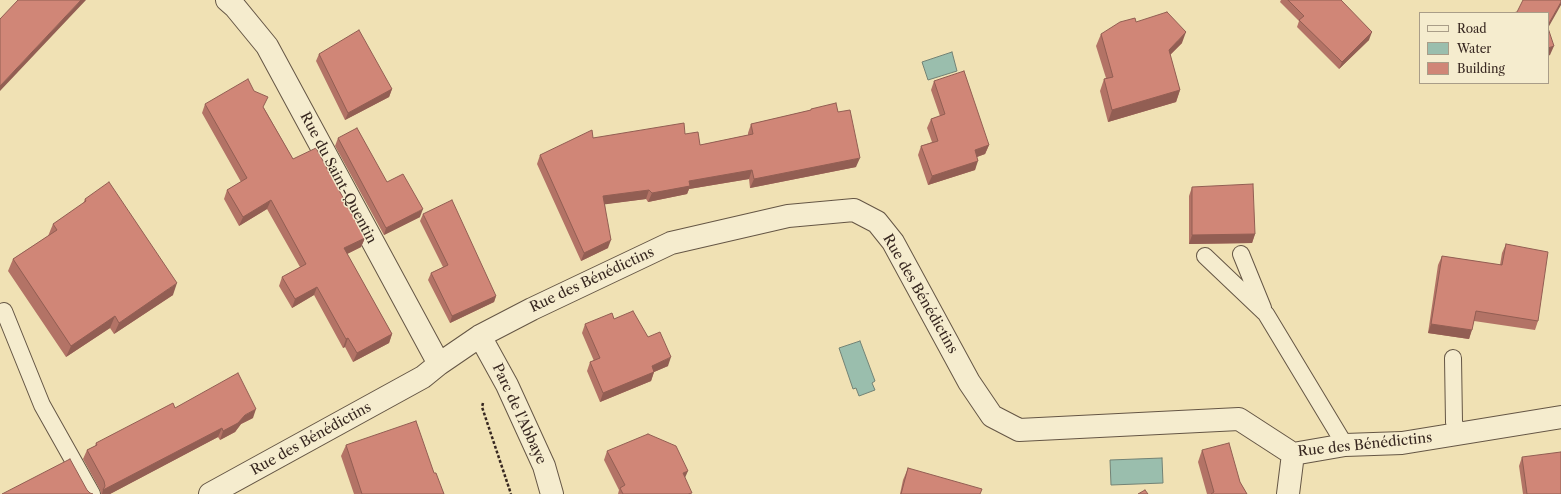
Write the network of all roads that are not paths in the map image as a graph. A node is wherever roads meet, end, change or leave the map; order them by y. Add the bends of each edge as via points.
1 (226, 0) edge
2 (1241, 254) dead end
3 (1206, 256) dead end
4 (4, 311) dead end
5 (1266, 314) junction
6 (480, 336) junction
7 (1453, 358) dead end
8 (439, 364) junction
9 (1561, 417) edge
10 (1458, 434) junction
11 (1345, 445) junction
12 (1293, 454) junction
13 (92, 494) edge
14 (210, 494) edge
15 (552, 494) edge
16 (1288, 494) edge

1 - 8 street, Rue du Saint-Quentin via 267,46
2 - 5 lane
3 - 5 lane
4 - 13 lane via 42,405
5 - 11 lane
6 - 8 street, Rue des Bénédictins
6 - 12 street, Rue des Bénédictins via 671,243 788,216 854,210 877,222 894,242 969,382 992,416 1019,430 1239,419
6 - 15 street, Parc de l'Abbaye via 500,372 544,466
7 - 10 lane via 1454,422
8 - 14 street, Rue des Bénédictins via 423,377
9 - 10 street, Rue des Bénédictins
10 - 11 street, Rue des Bénédictins via 1402,444
11 - 12 street, Rue des Bénédictins
12 - 16 street

